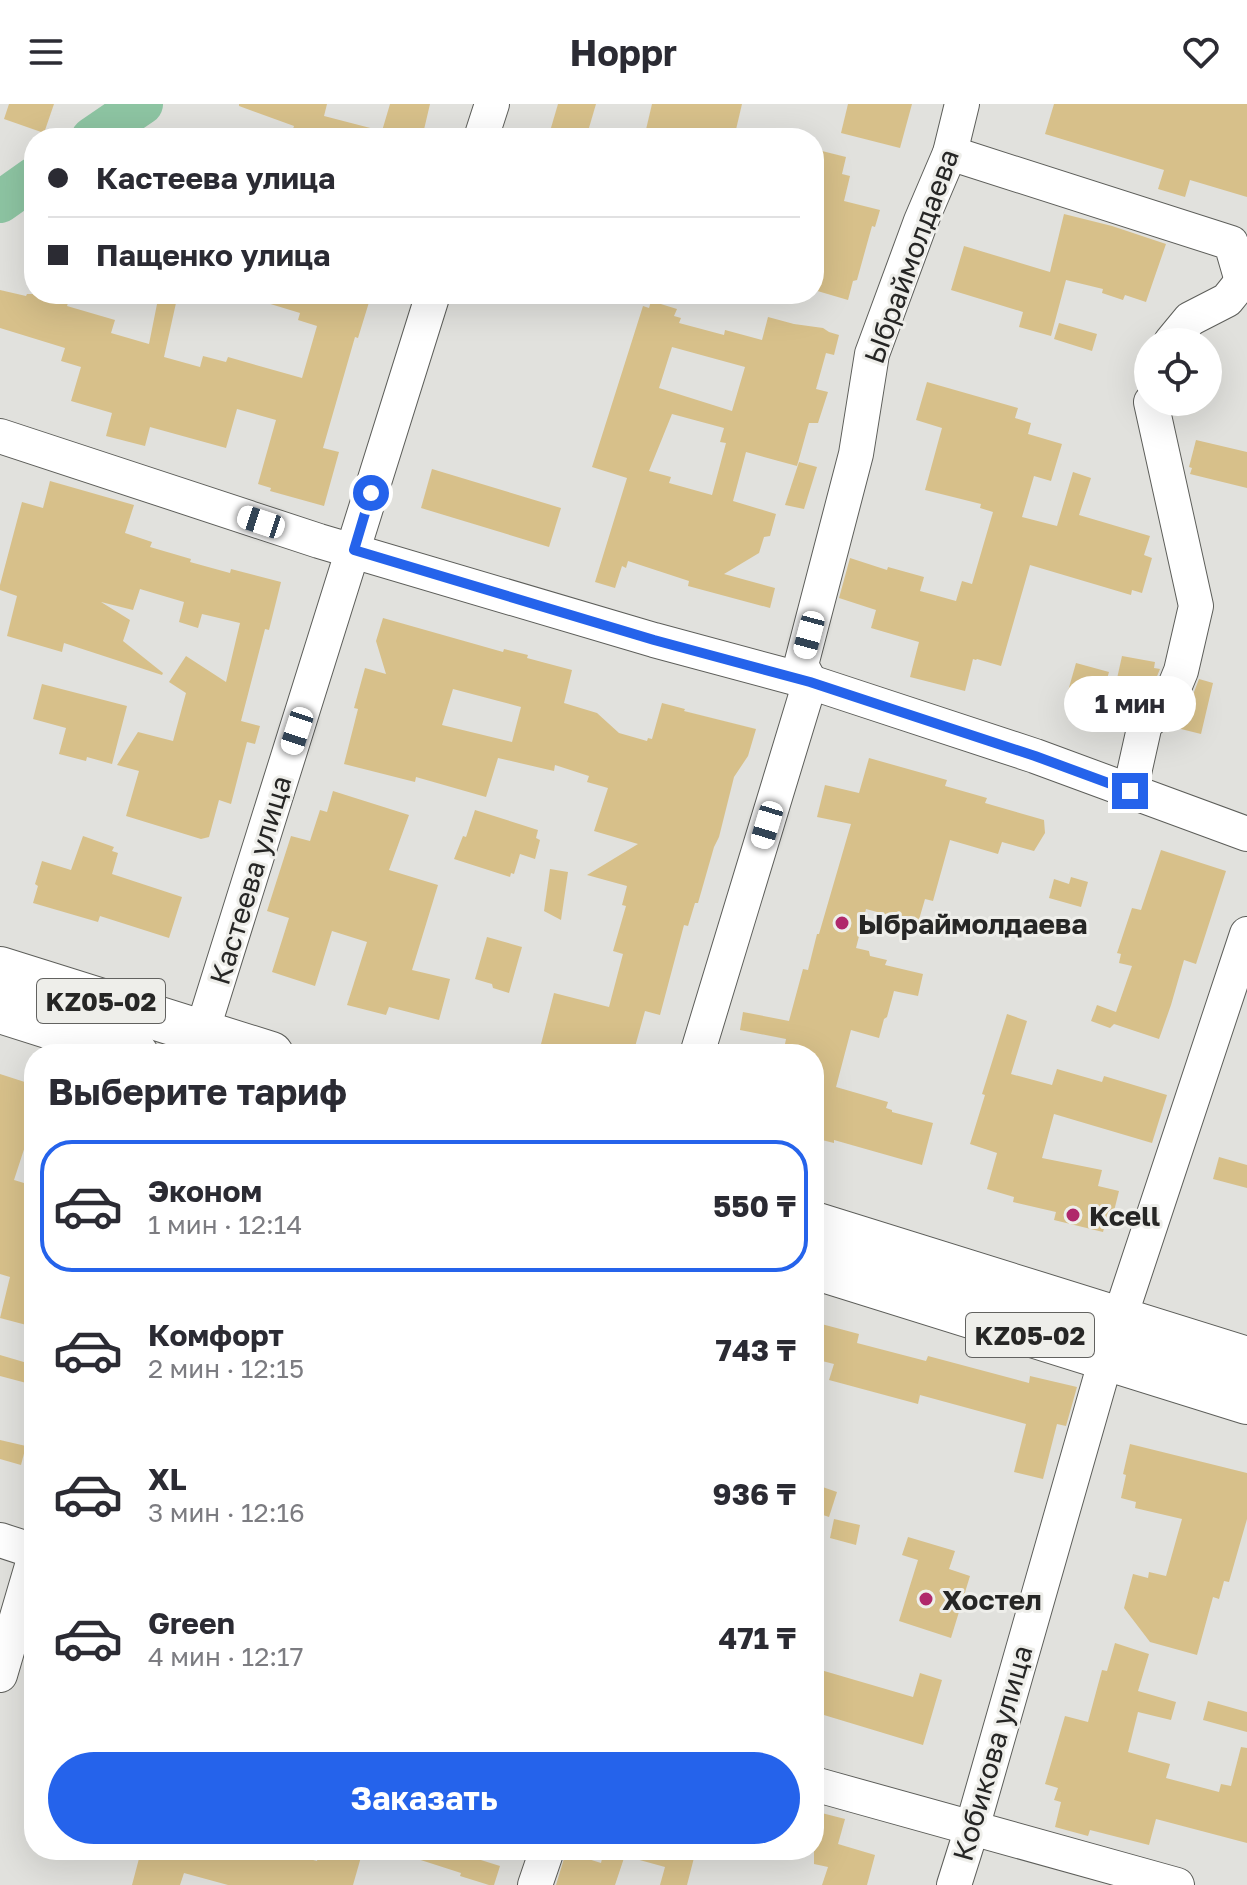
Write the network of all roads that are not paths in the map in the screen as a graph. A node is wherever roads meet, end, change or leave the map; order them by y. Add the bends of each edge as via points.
1 (492, 104) edge
2 (962, 104) edge
3 (484, 128) edge
4 (950, 153) junction
5 (1244, 278) edge
6 (430, 304) edge
7 (1183, 328) edge
8 (1154, 416) edge
9 (0, 436) edge
10 (354, 550) junction
11 (810, 682) junction
12 (1130, 791) junction
13 (1247, 834) edge
14 (1247, 934) edge
15 (0, 969) edge
16 (0, 1011) edge
17 (198, 1043) edge
18 (104, 1044) edge
19 (700, 1044) edge
20 (824, 1228) edge
21 (824, 1269) edge
22 (1113, 1339) junction
23 (1247, 1359) edge
24 (1247, 1402) edge
25 (0, 1540) edge
26 (24, 1548) edge
27 (24, 1593) edge
28 (0, 1675) edge
29 (824, 1787) edge
30 (972, 1828) junction
31 (544, 1860) edge
32 (535, 1885) edge
33 (954, 1885) edge
34 (1177, 1885) edge

1 - 3 street
2 - 4 street, Ыбраймолдаева
4 - 5 street via 1231,243
4 - 11 street, Ыбраймолдаева via 872,354 856,454 801,665
5 - 7 street via 1227,300
6 - 10 street, Кастеева улица
8 - 12 street via 1196,606 1167,705 1145,724
9 - 10 street
10 - 11 street
10 - 17 street, Кастеева улица
11 - 12 street
11 - 19 street, Ыбраймолдаева
12 - 13 street
14 - 22 street, Кобикова улица
15 - 17 highway, KZ05-02
16 - 18 highway, KZ05-02
20 - 22 highway
21 - 22 highway, KZ05-02
22 - 23 highway
22 - 24 highway, KZ05-02
22 - 30 street, Кобикова улица
25 - 26 street
27 - 28 street
29 - 30 street
30 - 33 street, Кобикова улица
30 - 34 street
31 - 32 street

